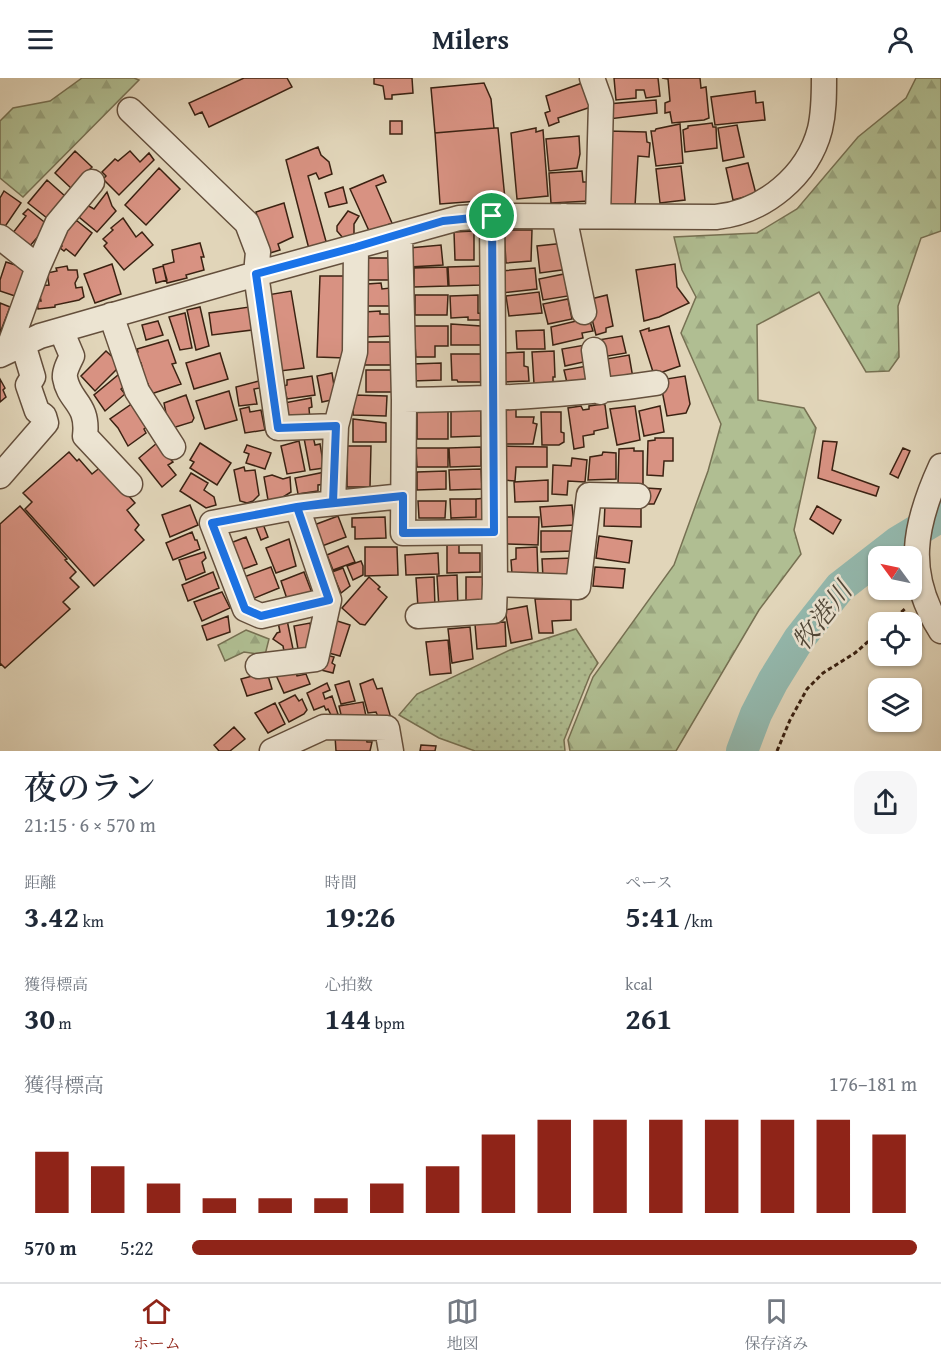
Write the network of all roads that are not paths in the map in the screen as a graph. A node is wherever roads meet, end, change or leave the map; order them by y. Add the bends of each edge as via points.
1 (592, 78) edge
2 (824, 78) edge
3 (130, 110) dead end
4 (92, 182) dead end
5 (492, 216) junction
6 (564, 216) junction
7 (598, 216) junction
8 (400, 235) junction
9 (0, 237) edge
10 (356, 247) junction
11 (38, 267) junction
12 (256, 274) junction
13 (584, 312) dead end
14 (111, 315) junction
15 (61, 330) junction
16 (10, 350) edge
17 (594, 350) dead end
18 (656, 383) dead end
19 (600, 392) junction
20 (492, 399) junction
21 (404, 400) junction
22 (336, 426) junction
23 (173, 447) dead end
24 (941, 466) edge
25 (0, 476) edge
26 (130, 484) dead end
27 (403, 496) junction
28 (638, 496) dead end
29 (333, 502) junction
30 (297, 507) junction
31 (494, 532) junction
32 (495, 584) junction
33 (329, 600) junction
34 (418, 616) dead end
35 (941, 631) edge
36 (258, 666) dead end
37 (272, 751) edge
38 (391, 751) edge

1 - 7 street via 601,103
2 - 7 street via 824,107 810,153 786,185 759,204 716,217
3 - 12 street via 247,223 258,252
4 - 11 street via 57,224
5 - 6 street
5 - 8 street via 451,220
5 - 20 street
6 - 7 street
6 - 13 street
8 - 10 street
8 - 21 street
9 - 11 street
10 - 12 street
10 - 22 street via 355,352
11 - 16 street
12 - 14 street
12 - 22 street via 278,428
14 - 15 street
14 - 23 street via 137,391
15 - 16 street
15 - 26 street via 72,356 64,376 84,412 85,436
16 - 25 street via 33,377 28,386 46,423
17 - 19 street
18 - 19 street
19 - 20 street
20 - 21 street
20 - 31 street
21 - 27 street
22 - 29 street
24 - 35 street via 925,505 916,543 917,566 927,604
27 - 29 street
27 - 31 street via 403,533
28 - 32 street via 589,495 578,587
29 - 30 street
30 - 33 street
30 - 33 street via 212,523 245,609 261,616
31 - 32 street
32 - 34 street via 494,611
33 - 36 street via 316,659
37 - 38 street via 324,727 387,728

